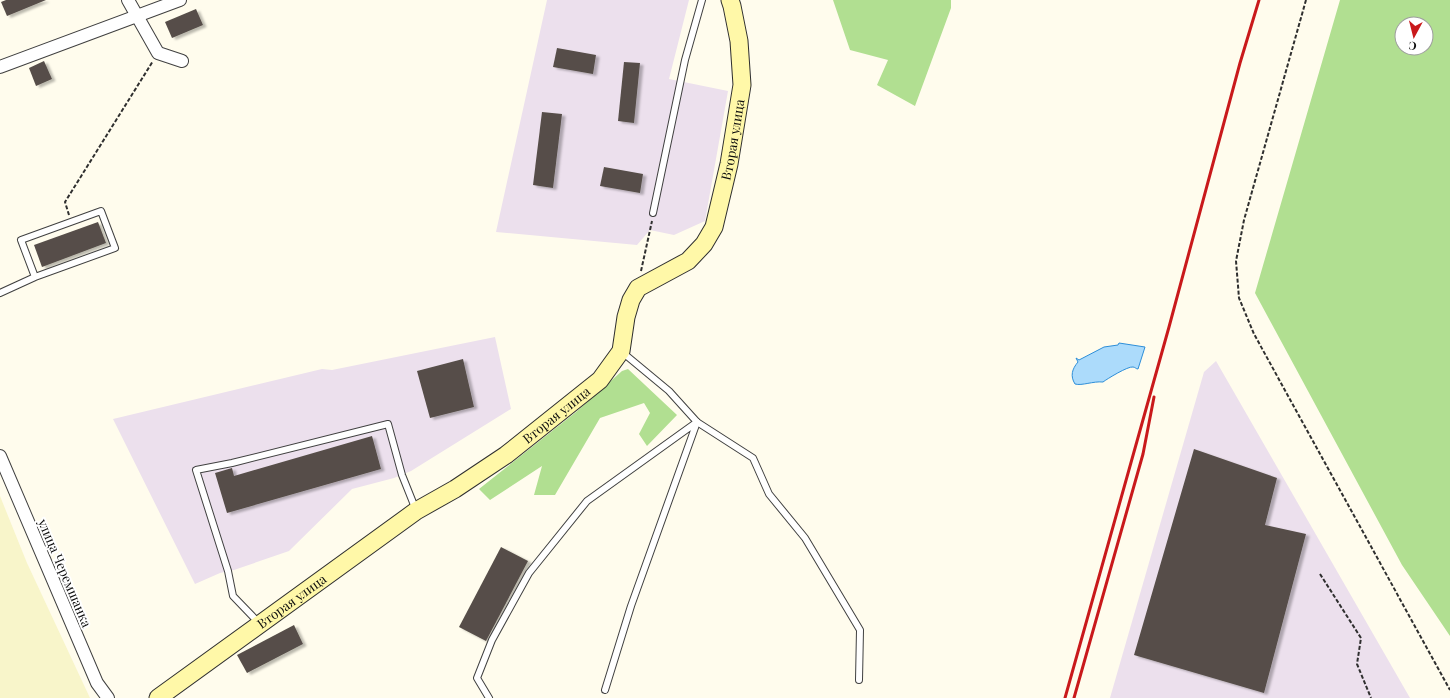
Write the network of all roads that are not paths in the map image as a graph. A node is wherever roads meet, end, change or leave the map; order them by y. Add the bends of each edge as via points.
1 (128, 0) edge
2 (180, 0) edge
3 (702, 0) edge
4 (730, 0) edge
5 (138, 16) junction
6 (182, 61) dead end
7 (0, 67) edge
8 (653, 213) dead end
9 (35, 277) junction
10 (0, 293) edge
11 (621, 351) junction
12 (697, 422) junction
13 (0, 456) edge
14 (416, 511) junction
15 (259, 624) junction
16 (859, 680) dead end
17 (605, 690) dead end
18 (108, 698) edge
19 (158, 698) edge
20 (490, 698) edge

1 - 5 street
2 - 5 street
3 - 8 lane via 685,60
4 - 11 street, Вторая улица via 739,41 742,85 729,164 714,227 704,244 688,261 638,288 626,317
5 - 6 street via 158,54
5 - 7 street
9 - 9 lane via 115,248 101,211 21,240
9 - 10 lane
11 - 12 lane via 669,391
11 - 14 street, Вторая улица via 600,380 506,455
12 - 16 lane via 753,458 769,494 805,538 860,630
12 - 17 lane via 631,606
12 - 20 lane via 587,501 529,573 492,640 476,678
13 - 18 street, улица Черемшанка via 97,683
14 - 15 street, Вторая улица
14 - 15 lane via 388,424 196,470 228,571 233,596
15 - 19 street, Вторая улица

